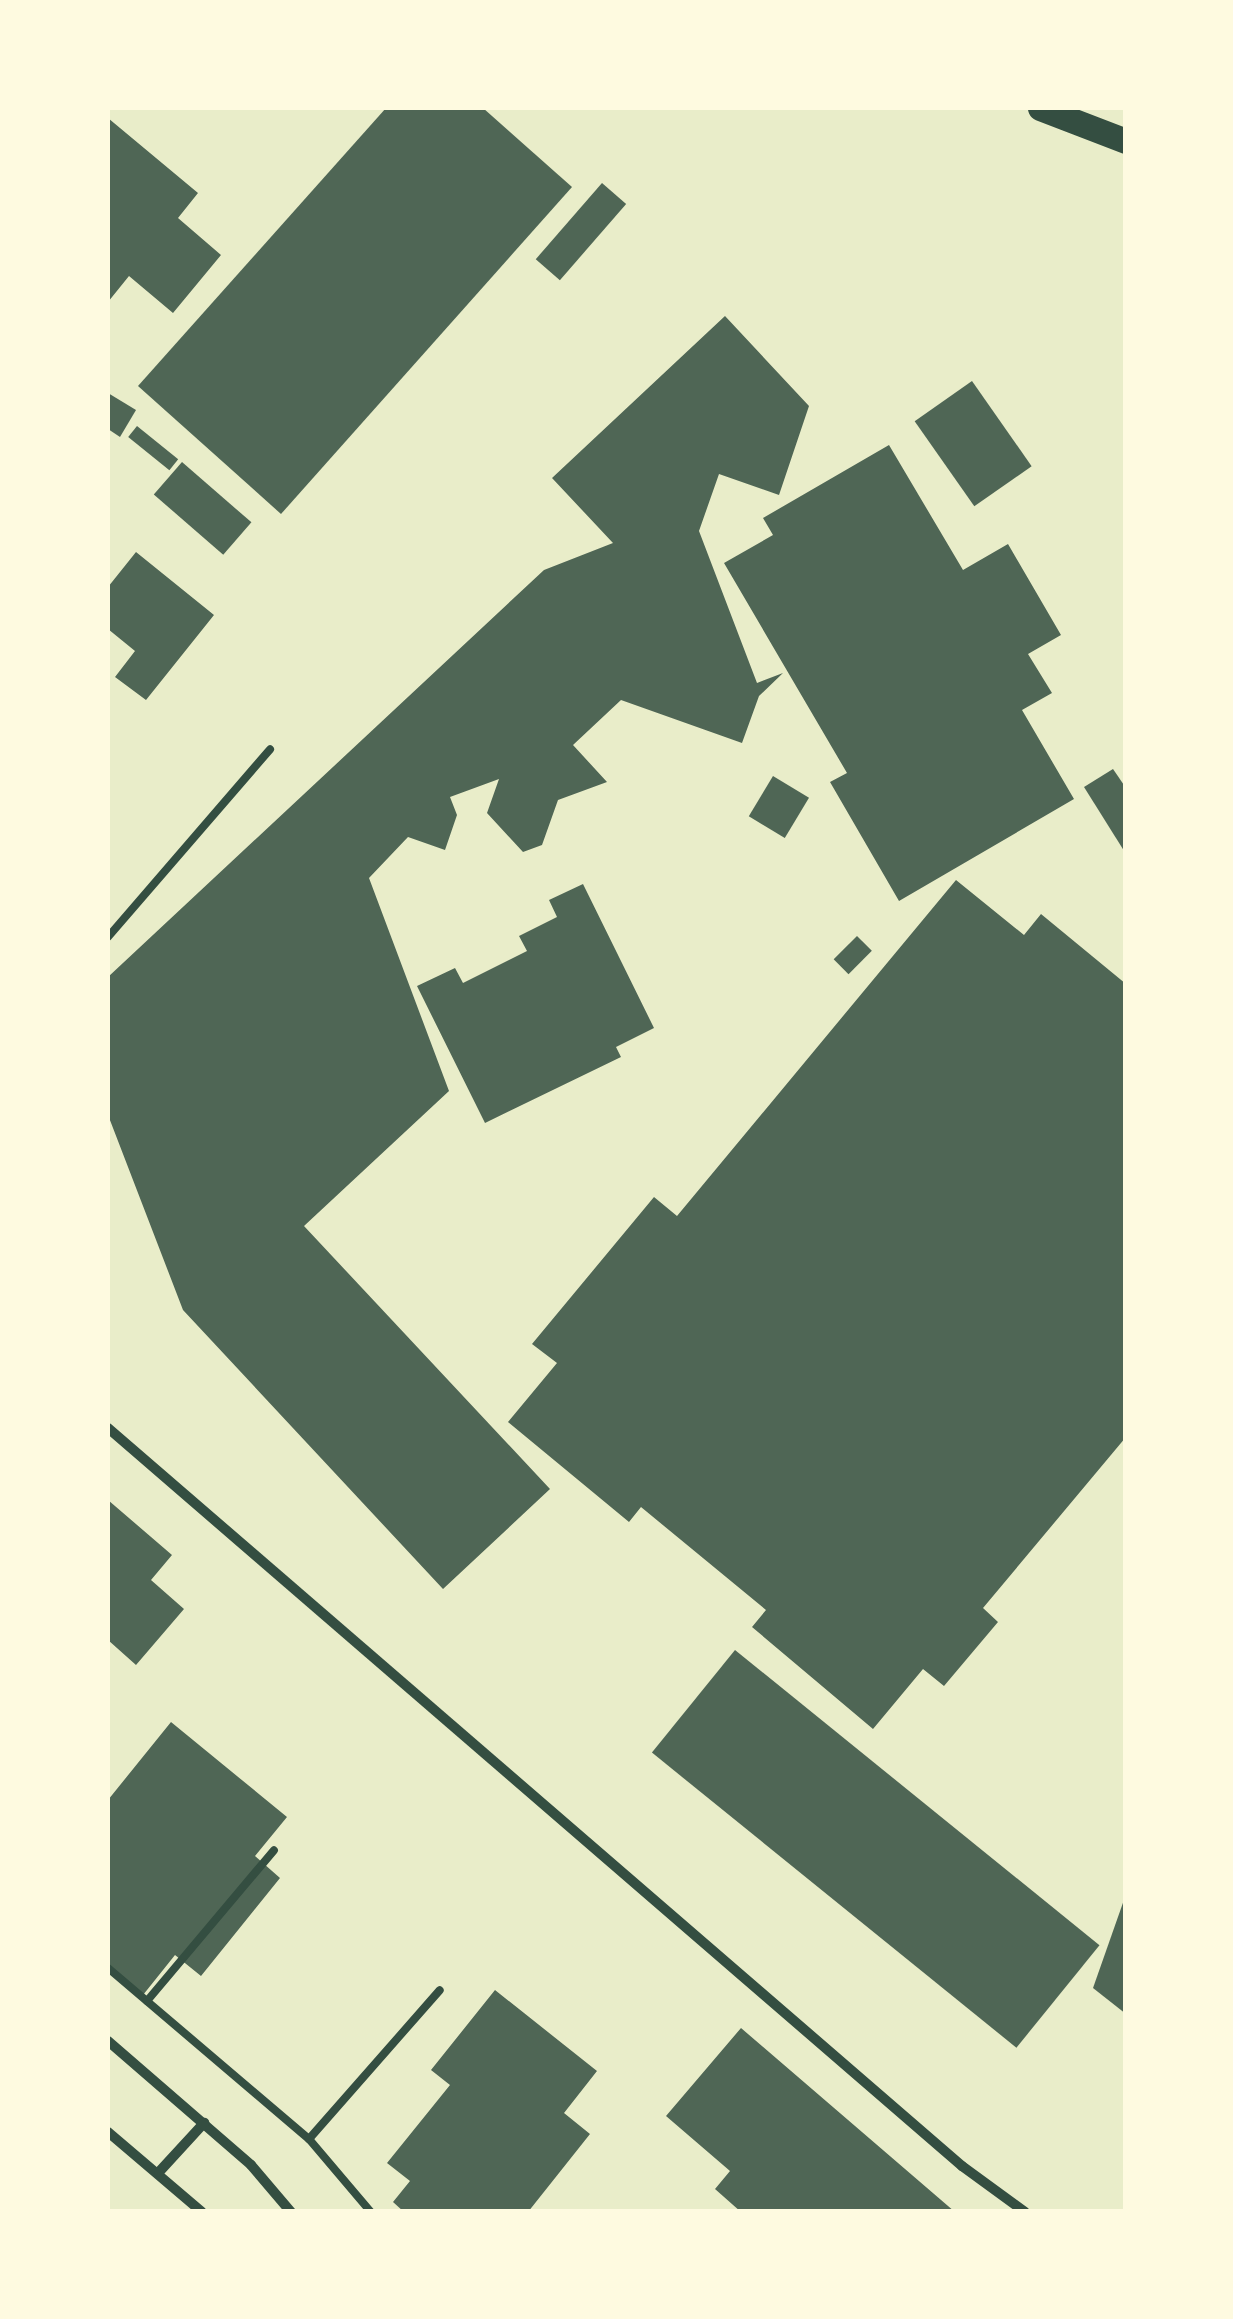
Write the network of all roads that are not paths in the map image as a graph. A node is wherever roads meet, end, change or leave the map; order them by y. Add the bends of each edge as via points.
1 (1040, 108) edge
2 (1126, 141) edge
3 (270, 749) dead end
4 (108, 937) edge
5 (108, 1428) edge
6 (274, 1850) dead end
7 (108, 1968) edge
8 (440, 1990) dead end
9 (147, 2001) junction
10 (108, 2041) edge
11 (204, 2123) junction
12 (108, 2132) edge
13 (309, 2139) junction
14 (159, 2172) junction
15 (202, 2212) edge
16 (292, 2212) edge
17 (371, 2212) edge
18 (1025, 2212) edge

1 - 2 main road
3 - 4 lane
5 - 18 street via 947,2153
6 - 9 lane
7 - 9 lane
8 - 13 lane
9 - 13 lane
10 - 11 street
11 - 14 street
11 - 16 street
12 - 14 street
13 - 17 lane
14 - 15 street

